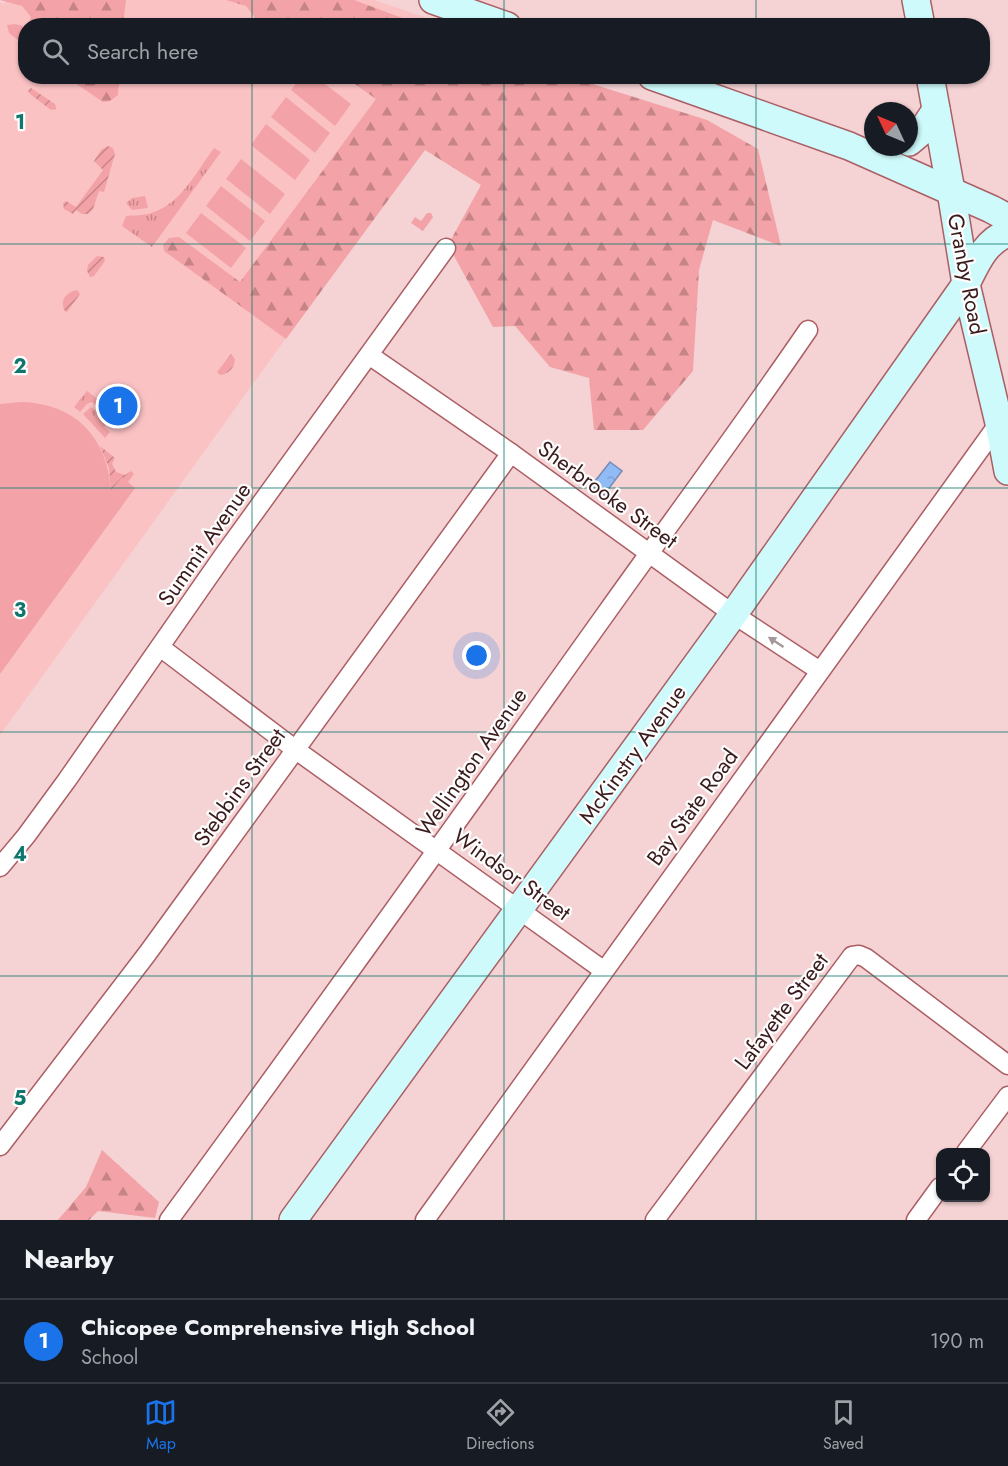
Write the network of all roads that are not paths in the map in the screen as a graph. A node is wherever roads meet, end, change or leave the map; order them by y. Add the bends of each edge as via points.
1 (433, 0) edge
2 (916, 0) edge
3 (484, 18) edge
4 (919, 18) edge
5 (675, 84) edge
6 (931, 84) edge
7 (936, 110) junction
8 (918, 134) edge
9 (885, 156) edge
10 (879, 159) junction
11 (951, 191) junction
12 (1008, 218) edge
13 (1008, 233) edge
14 (446, 248) dead end
15 (966, 284) junction
16 (808, 330) dead end
17 (369, 355) junction
18 (999, 423) junction
19 (511, 453) junction
20 (1008, 471) edge
21 (649, 553) junction
22 (733, 614) junction
23 (160, 647) junction
24 (820, 671) junction
25 (296, 750) junction
26 (438, 850) junction
27 (0, 867) edge
28 (519, 910) junction
29 (603, 970) junction
30 (1008, 1065) edge
31 (1008, 1096) edge
32 (0, 1146) edge
33 (969, 1148) edge
34 (936, 1192) edge
35 (169, 1220) edge
36 (293, 1220) edge
37 (425, 1220) edge
38 (655, 1220) edge
39 (916, 1220) edge

1 - 3 street
2 - 4 street
5 - 10 street
6 - 7 street, Granby Road
7 - 8 street
7 - 11 street, Granby Road
9 - 10 street
10 - 11 street
11 - 12 street
11 - 15 street, Granby Road
13 - 15 street, McKinstry Avenue via 983,252
14 - 17 street, Summit Avenue
15 - 18 street, Granby Road
15 - 22 street, McKinstry Avenue
16 - 21 street, Wellington Avenue
17 - 19 street, Sherbrooke Street
17 - 23 street, Summit Avenue
18 - 20 street, Granby Road
18 - 24 street, Bay State Road
19 - 21 street, Sherbrooke Street
19 - 25 street, Stebbins Street
21 - 22 street, Sherbrooke Street
21 - 26 street, Wellington Avenue
24 -> 22 street, Sherbrooke Street
22 - 28 street, McKinstry Avenue
23 - 25 street, Windsor Street
23 - 27 street, Summit Avenue via 67,780
24 - 29 street, Bay State Road
25 - 26 street, Windsor Street
25 - 32 street, Stebbins Street
26 - 28 street, Windsor Street
26 - 35 street, Wellington Avenue
28 - 29 street, Windsor Street
28 - 36 street, McKinstry Avenue
29 - 37 street, Bay State Road
30 - 38 street, Lafayette Street via 866,958 852,956
31 - 33 street
34 - 39 street

